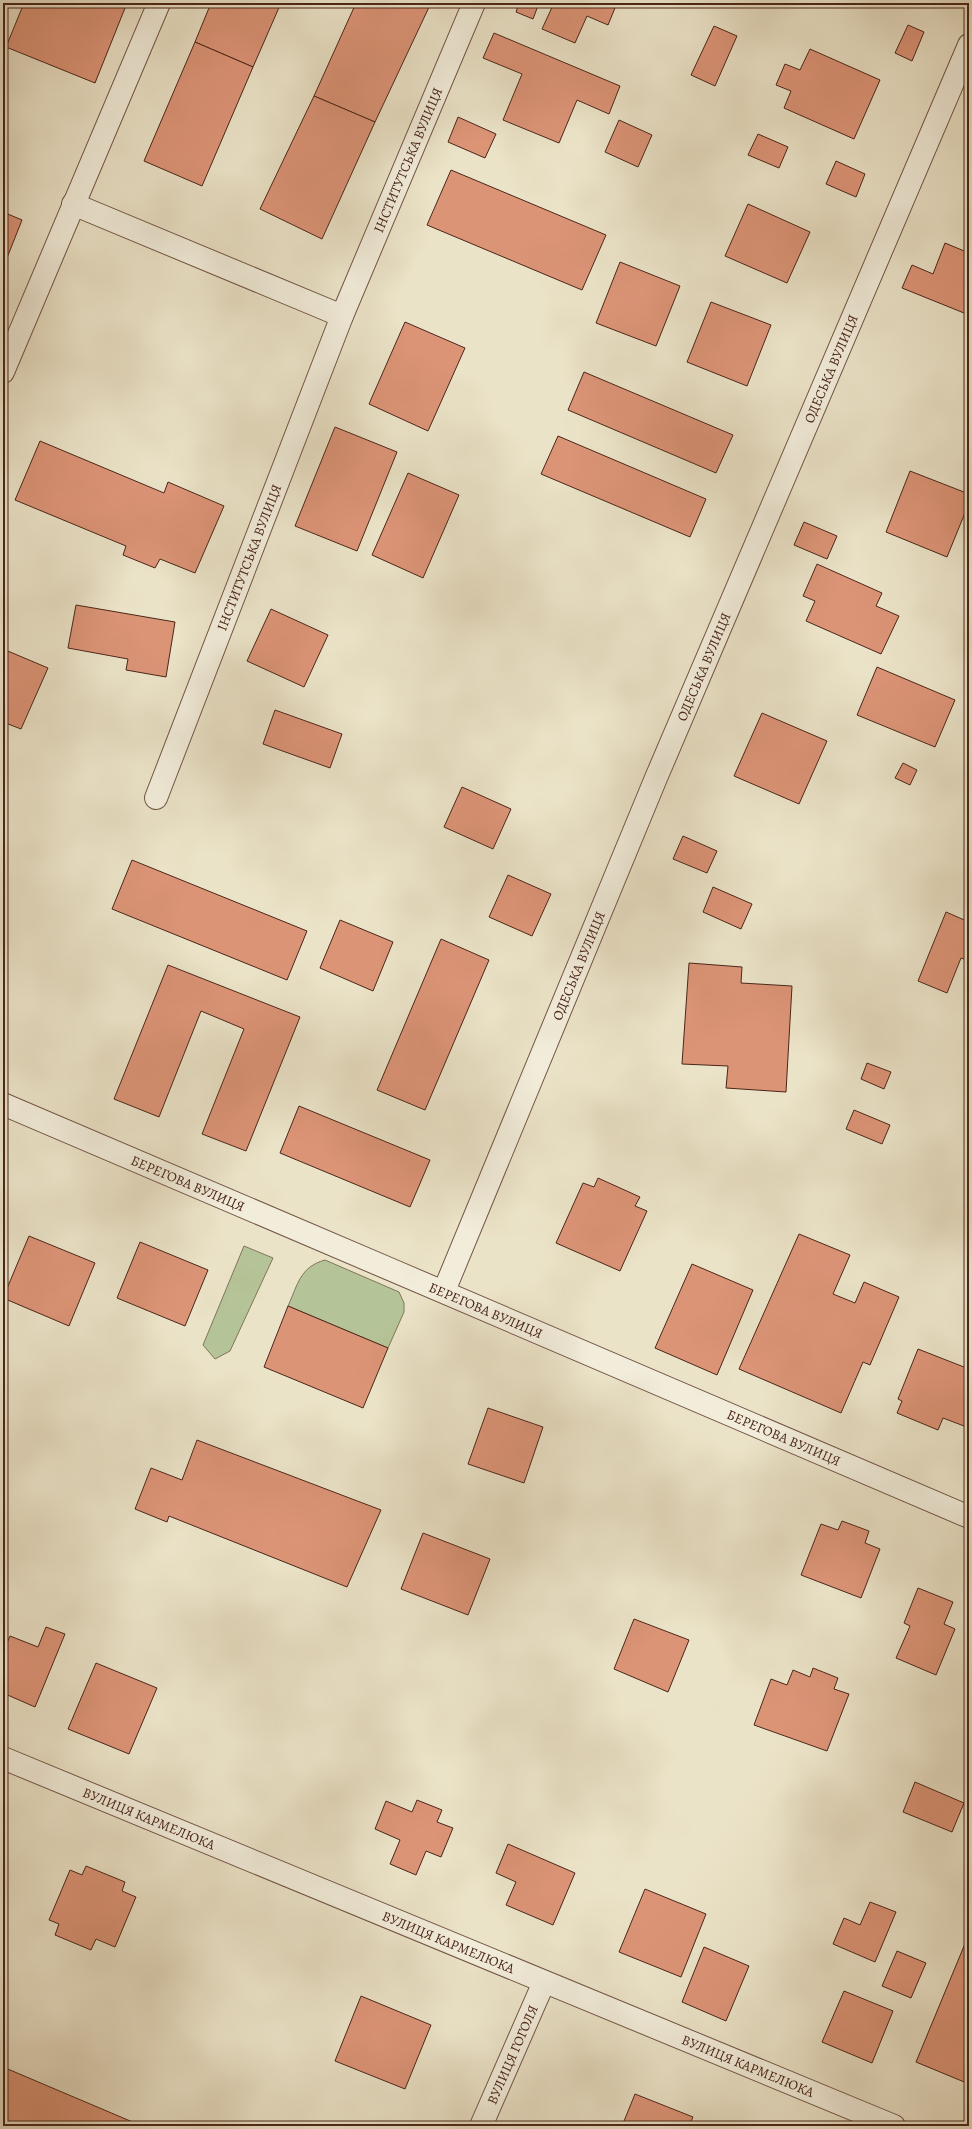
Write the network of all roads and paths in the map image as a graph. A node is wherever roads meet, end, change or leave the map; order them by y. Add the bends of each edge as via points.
1 (159, 3) edge
2 (474, 3) edge
3 (969, 45) edge
4 (73, 204) junction
5 (342, 316) junction
6 (3, 372) edge
7 (156, 798) dead end
8 (3, 1104) edge
9 (444, 1291) junction
10 (969, 1516) edge
11 (3, 1758) edge
12 (544, 1982) junction
13 (481, 2126) edge
14 (894, 2126) edge

1 - 4 street
2 - 5 street, ІНСТИТУТСЬКА ВУЛИЦЯ
3 - 9 street, ОДЕСЬКА ВУЛИЦЯ via 656,778
4 - 5 street
4 - 6 street
5 - 7 street, ІНСТИТУТСЬКА ВУЛИЦЯ
8 - 9 street, БЕРЕГОВА ВУЛИЦЯ
9 - 10 street, БЕРЕГОВА ВУЛИЦЯ
11 - 12 street, ВУЛИЦЯ КАРМЕЛЮКА
12 - 13 street, ВУЛИЦЯ ГОГОЛЯ
12 - 14 street, ВУЛИЦЯ КАРМЕЛЮКА

